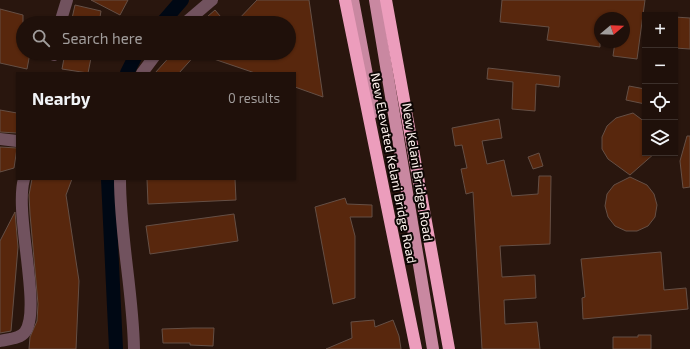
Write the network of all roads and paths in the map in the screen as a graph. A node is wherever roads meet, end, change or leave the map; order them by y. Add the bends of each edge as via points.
1 (67, 0) edge
2 (212, 0) edge
3 (345, 0) edge
4 (353, 0) edge
5 (375, 0) edge
6 (386, 0) edge
7 (62, 16) edge
8 (193, 16) edge
9 (152, 60) edge
10 (143, 72) edge
11 (0, 139) edge
12 (16, 141) edge
13 (24, 180) edge
14 (120, 180) edge
15 (0, 341) edge
16 (416, 347) edge
17 (134, 349) edge
18 (433, 349) edge
19 (448, 349) edge

1 - 7 street
2 - 8 street
3 - 16 highway, New Elevated Kelani Bridge Road
4 - 16 main road
5 - 18 main road, New Kelani Bridge Road
6 - 19 highway, New Elevated Kelani Bridge Road
9 - 10 street
11 - 12 street
13 - 15 street via 21,198 29,283 29,321 21,336
14 - 17 street via 120,206 134,322

